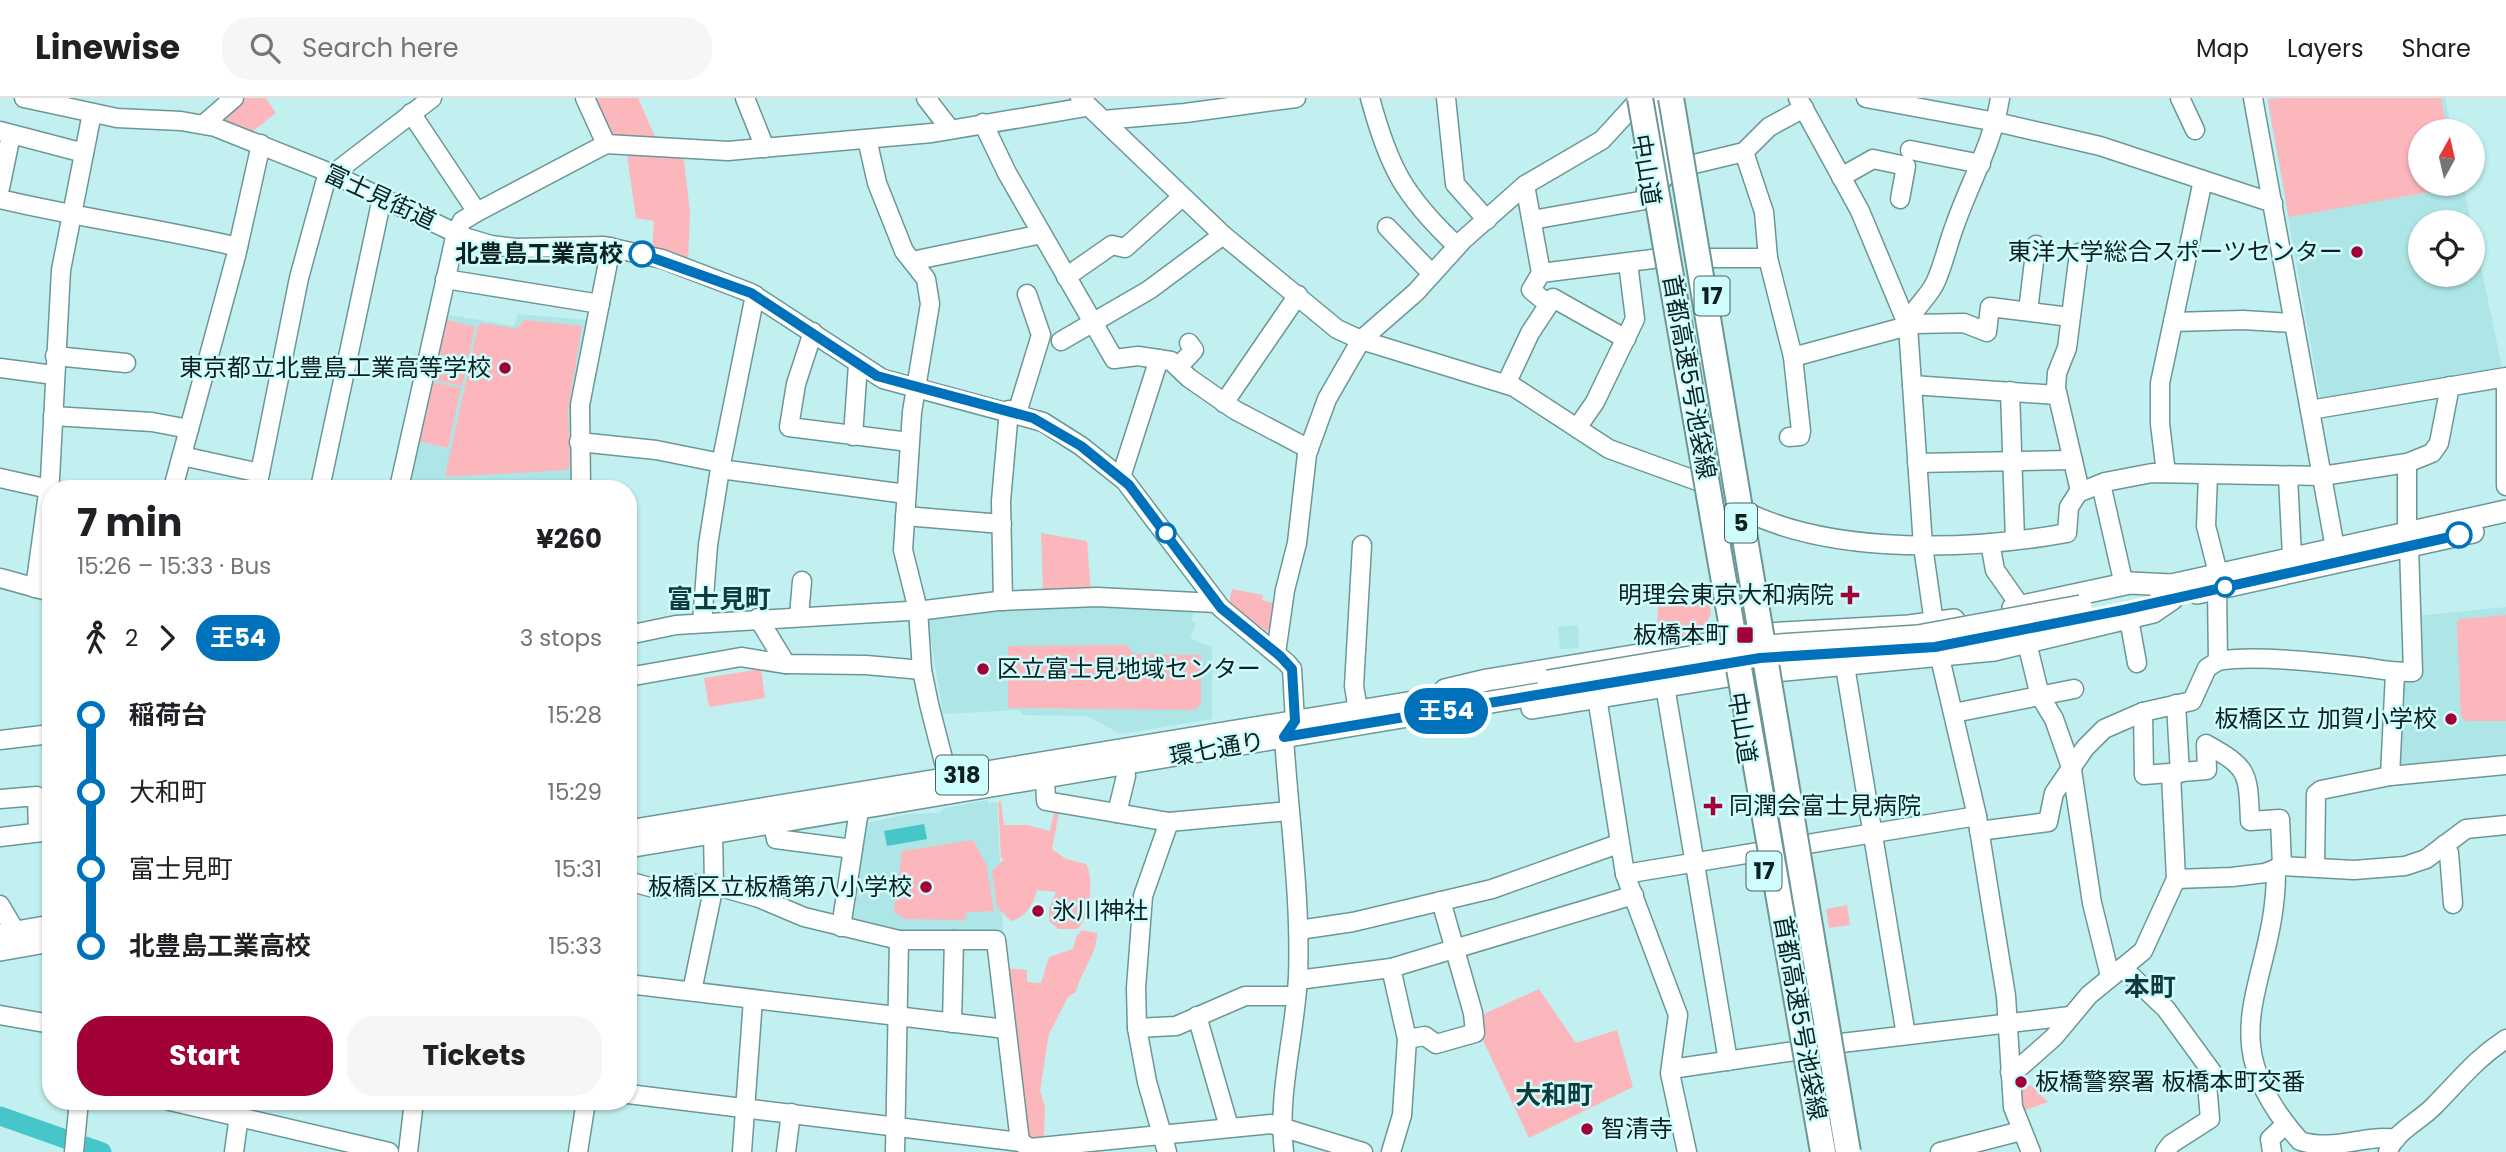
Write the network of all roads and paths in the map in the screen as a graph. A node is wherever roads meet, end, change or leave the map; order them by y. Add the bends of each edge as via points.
1 (24, 98) edge
2 (234, 98) edge
3 (432, 98) edge
4 (585, 98) edge
5 (744, 98) edge
6 (926, 98) edge
7 (1296, 98) edge
8 (1370, 98) edge
9 (1446, 98) edge
10 (1671, 98) edge
11 (1679, 98) edge
12 (1866, 98) edge
13 (2000, 98) edge
14 (2180, 98) edge
15 (2253, 98) edge
16 (1643, 99) edge
17 (1256, 101) edge
18 (66, 102) edge
19 (1083, 102) edge
20 (1801, 103) edge
21 (92, 113) junction
22 (411, 113) junction
23 (1103, 120) junction
24 (1996, 122) junction
25 (983, 123) junction
26 (204, 124) junction
27 (950, 130) junction
28 (2195, 130) dead end
29 (5, 133) edge
30 (867, 139) junction
31 (261, 144) junction
32 (606, 144) junction
33 (765, 148) junction
34 (1910, 150) dead end
35 (1744, 152) junction
36 (84, 153) junction
37 (1981, 164) junction
38 (1690, 165) junction
39 (330, 173) junction
40 (1841, 177) junction
41 (2203, 180) junction
42 (1525, 185) junction
43 (0, 188) edge
44 (1650, 195) junction
45 (1182, 197) junction
46 (382, 198) junction
47 (0, 199) edge
48 (1900, 199) dead end
49 (2273, 204) junction
50 (477, 212) junction
51 (71, 216) junction
52 (1488, 220) junction
53 (1532, 220) junction
54 (1387, 227) dead end
55 (456, 233) junction
56 (1042, 234) junction
57 (1223, 235) junction
58 (2036, 245) dead end
59 (1457, 246) junction
60 (238, 247) junction
61 (611, 247) junction
62 (2079, 253) dead end
63 (1660, 258) junction
64 (1706, 258) junction
65 (1768, 258) junction
66 (912, 261) junction
67 (1628, 263) junction
68 (1541, 273) junction
69 (1432, 274) junction
70 (1066, 277) junction
71 (445, 279) junction
72 (1027, 294) dead end
73 (755, 295) junction
74 (1298, 295) junction
75 (600, 304) junction
76 (1548, 304) junction
77 (2028, 311) junction
78 (2070, 317) junction
79 (2173, 322) junction
80 (1091, 323) junction
81 (2294, 323) junction
82 (1908, 326) junction
83 (813, 332) junction
84 (1626, 339) junction
85 (1361, 340) junction
86 (1061, 341) dead end
87 (1189, 343) dead end
88 (55, 356) junction
89 (1793, 357) junction
90 (1159, 359) junction
91 (126, 363) dead end
92 (858, 364) junction
93 (1178, 367) junction
94 (0, 368) edge
95 (54, 375) junction
96 (2506, 377) edge
97 (1506, 384) junction
98 (1912, 385) junction
99 (2450, 386) junction
100 (2506, 387) edge
101 (916, 388) junction
102 (2010, 391) junction
103 (2057, 395) junction
104 (2506, 401) edge
105 (1224, 403) junction
106 (2310, 410) junction
107 (1013, 411) junction
108 (52, 416) junction
109 (1577, 428) junction
110 (189, 429) junction
111 (853, 436) junction
112 (1789, 438) dead end
113 (579, 442) junction
114 (909, 442) junction
115 (1308, 449) junction
116 (182, 456) junction
117 (2012, 460) junction
118 (2073, 460) junction
119 (1917, 463) junction
120 (2407, 463) junction
121 (721, 466) junction
122 (2166, 473) junction
123 (2208, 475) junction
124 (2322, 476) junction
125 (1121, 477) junction
126 (2287, 477) junction
127 (0, 478) edge
128 (49, 480) edge
129 (175, 480) edge
130 (256, 480) edge
131 (259, 480) edge
132 (322, 480) edge
133 (401, 480) edge
134 (581, 480) edge
135 (1700, 482) junction
136 (2101, 484) junction
137 (2506, 486) edge
138 (42, 487) edge
139 (2080, 491) junction
140 (906, 494) junction
141 (2506, 511) edge
142 (1749, 513) junction
143 (905, 516) junction
144 (1002, 524) junction
145 (2506, 524) edge
146 (2408, 538) junction
147 (2015, 540) junction
148 (1990, 543) junction
149 (1362, 545) dead end
150 (1923, 546) junction
151 (2336, 555) junction
152 (2292, 556) junction
153 (0, 579) edge
154 (1759, 579) junction
155 (802, 581) dead end
156 (2218, 581) junction
157 (2124, 585) junction
158 (1719, 589) junction
159 (42, 590) edge
160 (2171, 592) junction
161 (1003, 601) junction
162 (1216, 603) junction
163 (2017, 607) junction
164 (918, 610) junction
165 (799, 616) junction
166 (758, 618) junction
167 (2129, 619) junction
168 (702, 623) junction
169 (1934, 623) junction
170 (637, 634) edge
171 (1768, 634) junction
172 (1728, 640) junction
173 (2026, 643) junction
174 (1276, 653) junction
175 (1940, 658) junction
176 (2218, 661) junction
177 (2137, 663) dead end
178 (786, 664) junction
179 (1845, 666) junction
180 (922, 670) junction
181 (1774, 671) junction
182 (2395, 673) junction
183 (637, 675) edge
184 (1734, 675) junction
185 (1549, 686) junction
186 (1665, 686) junction
187 (2074, 689) dead end
188 (2040, 696) junction
189 (1597, 697) junction
190 (1407, 703) junction
191 (2176, 704) junction
192 (1357, 710) junction
193 (2143, 712) junction
194 (1954, 713) junction
195 (1430, 715) junction
196 (1290, 729) junction
197 (42, 735) edge
198 (0, 740) edge
199 (1125, 765) junction
200 (2506, 765) edge
201 (2072, 770) junction
202 (2176, 773) junction
203 (2390, 776) junction
204 (948, 778) junction
205 (1045, 778) junction
206 (0, 799) edge
207 (859, 810) junction
208 (1289, 811) junction
209 (1117, 813) junction
210 (42, 818) edge
211 (1169, 822) junction
212 (773, 823) junction
213 (1978, 824) junction
214 (2506, 825) edge
215 (637, 830) edge
216 (42, 831) edge
217 (713, 832) junction
218 (1873, 833) junction
219 (0, 838) edge
220 (1618, 844) junction
221 (637, 845) edge
222 (2444, 845) junction
223 (853, 849) junction
224 (1761, 853) junction
225 (1791, 853) junction
226 (1695, 862) junction
227 (2279, 867) junction
228 (2315, 867) junction
229 (1625, 874) junction
230 (2176, 879) junction
231 (637, 883) edge
232 (714, 886) junction
233 (1633, 895) junction
234 (1441, 901) junction
235 (2453, 904) dead end
236 (0, 905) edge
237 (42, 927) edge
238 (841, 928) junction
239 (1299, 930) junction
240 (8, 933) edge
241 (899, 940) junction
242 (954, 940) junction
243 (42, 943) edge
244 (0, 950) edge
245 (1455, 950) junction
246 (1391, 968) junction
247 (2117, 972) junction
248 (637, 985) edge
249 (1297, 988) junction
250 (692, 991) junction
251 (752, 999) junction
252 (0, 1015) edge
253 (898, 1016) junction
254 (1197, 1016) junction
255 (2070, 1016) junction
256 (42, 1022) edge
257 (952, 1023) junction
258 (2007, 1024) junction
259 (1137, 1028) junction
260 (1006, 1029) junction
261 (1906, 1035) junction
262 (1407, 1039) junction
263 (2506, 1039) edge
264 (1833, 1044) junction
265 (1795, 1052) junction
266 (1728, 1061) junction
267 (1671, 1069) junction
268 (2010, 1072) junction
269 (637, 1095) edge
270 (745, 1108) junction
271 (78, 1110) edge
272 (240, 1110) edge
273 (243, 1110) edge
274 (413, 1110) edge
275 (585, 1110) edge
276 (791, 1113) junction
277 (2286, 1124) junction
278 (1281, 1126) junction
279 (896, 1127) junction
280 (1229, 1127) junction
281 (2021, 1131) junction
282 (1165, 1143) edge
283 (2392, 1146) edge
284 (1027, 1147) edge
285 (74, 1152) edge
286 (234, 1152) edge
287 (389, 1152) edge
288 (408, 1152) edge
289 (579, 1152) edge
290 (741, 1152) edge
291 (786, 1152) edge
292 (895, 1152) edge
293 (1284, 1152) edge
294 (1363, 1152) edge
295 (1391, 1152) edge
296 (1687, 1152) edge
297 (1812, 1152) edge
298 (1823, 1152) edge
299 (1835, 1152) edge
300 (1850, 1152) edge
301 (1943, 1152) edge
302 (2031, 1152) edge
303 (2165, 1152) edge
304 (2272, 1152) edge

1 - 18 street, 富士見街道
2 - 26 street
3 - 22 street
4 - 32 street
5 - 33 street
6 - 27 street
7 - 17 street
8 - 59 street via 1383,148 1402,185 1421,212
9 - 52 street via 1455,184
10 - 300 highway, 首都高速5号池袋線 / 5, bridge
11 - 38 highway, 中山道 / 17
12 - 24 street
13 - 24 street
14 - 28 street
15 - 49 street
16 - 42 street via 1602,140
16 - 44 highway, 中山道 / 17
16 - 154 highway, 5 via 1722,468
16 - 158 highway, 17, bridge
16 - 298 highway, 首都高速5号池袋線 / 5, bridge
17 - 23 street
18 - 21 street, 富士見街道
19 - 23 street
19 - 25 street
20 - 35 street
20 - 40 street
21 - 26 street, 富士見街道
21 - 36 street
22 - 39 street
22 - 50 street
23 - 45 street
24 - 37 street
24 - 41 street via 2100,146
25 - 27 street
25 - 56 street
26 - 31 street, 富士見街道
27 - 30 street
29 - 36 street
29 - 43 street
30 - 33 street
30 - 66 street via 877,183
31 - 39 street, 富士見街道
31 - 60 street
32 - 33 street via 728,152
32 - 50 street
34 - 37 street
35 - 38 street
35 - 65 street via 1764,212
36 - 51 street
37 - 82 street via 1930,295
38 - 64 highway, 中山道 / 17
39 - 46 street, 富士見街道
39 - 131 street via 299,278
40 - 48 street via 1873,159 1906,166
40 - 82 street via 1880,254
41 - 49 street
41 - 79 street
42 - 52 street
42 - 53 street
44 - 53 street
44 - 63 highway, 中山道 / 17
45 - 57 street
45 - 70 street via 1125,248 1112,245
46 - 55 street, 富士見街道
46 - 132 street
47 - 51 street
49 - 81 street
50 - 55 street via 462,221
51 - 60 street via 159,228
51 - 88 street via 58,297
52 - 59 street
53 - 68 street
54 - 69 street
55 - 61 street, 富士見街道 via 516,248
55 - 71 street
56 - 66 street
56 - 70 street
57 - 74 street
57 - 80 street via 1149,290
58 - 77 street
59 - 69 street
60 - 110 street
61 - 73 street, 富士見街道 via 662,260
61 - 75 street
62 - 78 street
63 - 67 street
63 - 135 highway, 中山道 / 17
64 - 65 street
64 - 142 highway, 中山道 / 17
65 - 89 street
66 - 101 street via 926,279 930,304
67 - 68 street
67 - 84 street via 1635,319
68 - 76 street via 1531,290
69 - 85 street
70 - 80 street
71 - 75 street
71 - 133 street
72 - 107 street via 1041,335
73 - 83 street, 富士見街道
73 - 121 street
74 - 85 street via 1337,329
74 - 105 street
75 - 113 street via 580,405
76 - 84 street via 1553,298
76 - 97 street
77 - 78 street
77 - 82 street via 1990,307 1987,332 1945,321
78 - 103 street via 2067,348 2057,373
79 - 81 street
79 - 122 street via 2160,383
80 - 86 street
80 - 90 street via 1114,359
81 - 106 street
82 - 89 street
82 - 98 street
83 - 92 street, 富士見街道
83 - 111 street via 796,384 789,427
84 - 109 street
85 - 97 street
85 - 115 street via 1327,399
87 - 93 street via 1194,350
88 - 91 street
88 - 95 street
89 - 112 street via 1801,431 1800,436
90 - 93 street
90 - 125 street
92 - 101 street, 富士見街道 via 883,379
92 - 111 street
93 - 105 street
94 - 95 street
95 - 108 street
96 - 99 street
97 - 109 street via 1534,397
98 - 102 street
98 - 119 street
99 - 106 street
99 - 120 street via 2439,443 2432,453
100 - 104 street
101 - 107 street, 富士見街道
101 - 114 street
102 - 103 street
102 - 117 street
103 - 118 street
104 - 137 street
105 - 115 street
106 - 124 street
107 - 125 street, 富士見街道 via 1052,427
107 - 144 street
108 - 110 street
108 - 128 street
109 - 135 street via 1609,450
110 - 116 street
111 - 114 street
113 - 121 street via 656,450
113 - 134 street
114 - 140 street
115 - 174 street via 1297,543
116 - 129 street
116 - 130 street
117 - 118 street
117 - 119 street
117 - 147 street
118 - 139 street
119 - 150 street
120 - 124 street
120 - 146 street
121 - 140 street
121 - 168 street
122 - 123 street
122 - 136 street
123 - 126 street
123 - 156 street via 2206,526
124 - 126 street
124 - 151 street
125 - 162 street, 富士見街道
126 - 152 street
127 - 138 street
135 - 158 highway, 中山道 / 17
136 - 139 street
136 - 157 street
139 - 147 street via 2069,508 2067,533
140 - 143 street
141 - 146 main road, 環七通り / 318
142 - 150 street via 1823,536
142 - 154 highway, 中山道 / 17
143 - 144 street
143 - 164 street via 903,550
144 - 161 street
145 - 146 main road, 環七通り / 318
146 - 151 main road, 環七通り / 318
146 - 182 street via 2413,671
147 - 148 street
148 - 150 street
148 - 163 street via 1995,570
149 - 192 street via 1354,686
150 - 169 street
151 - 152 main road, 環七通り / 318
151 - 156 main road, 環七通り / 318
152 - 156 main road, 環七通り / 318
153 - 159 street
154 - 171 highway, 中山道 / 17
155 - 165 street
156 - 160 main road, 環七通り / 318
156 - 176 street
157 - 160 main road
157 - 163 main road
158 - 172 highway, 中山道 / 17
160 - 167 main road via 2153,612
160 - 185 main road, 環七通り / 318, bridge via 1935,647 1760,658
161 - 162 street via 1097,597
161 - 164 street
162 - 174 street, 富士見街道
163 - 169 main road
164 - 165 street
164 - 180 street
165 - 166 street
166 - 168 street
166 - 178 street
167 - 173 main road
167 - 177 street
168 - 170 street
169 - 171 main road
171 - 172 main road
171 - 181 highway, 中山道 / 17
172 - 184 highway, 中山道 / 17
172 - 190 main road via 1463,684
173 - 175 main road
173 - 188 street
174 - 196 street, 富士見街道 via 1292,669
175 - 179 main road
175 - 194 street
176 - 182 street via 2328,664
176 - 191 street via 2207,668 2192,701
178 - 180 street
178 - 183 street via 741,657
179 - 181 main road
179 - 218 street
180 - 204 street
181 - 184 main road
181 - 225 highway, 中山道 / 17
182 - 203 street
184 - 186 main road
184 - 224 highway, 中山道 / 17
185 - 190 main road, 環七通り / 318
185 - 195 main road, 環七通り / 318
186 - 189 main road
186 - 226 street
187 - 188 street
188 - 194 street
188 - 201 street via 2054,719
189 - 195 main road via 1473,718
189 - 220 street
190 - 192 main road, 環七通り / 318
191 - 193 street
191 - 202 street
192 - 196 main road, 環七通り / 318
193 - 201 street via 2104,729
193 - 202 street via 2144,775
194 - 213 street
195 - 196 main road, 環七通り / 318
196 - 199 main road, 環七通り / 318
196 - 204 main road, 環七通り / 318
196 - 208 street, 富士見街道
197 - 198 street
199 - 205 main road, 環七通り / 318
199 - 209 street
200 - 203 street
201 - 213 street via 2054,793 2048,822
201 - 247 street via 2092,903
202 - 227 street via 2207,770 2206,744 2232,758 2246,773 2250,821 2280,819
202 - 230 street
203 - 228 street via 2316,794
204 - 215 main road, 環七通り / 318
205 - 207 main road, 環七通り / 318
205 - 209 street via 1046,800
206 - 210 street via 37,796
207 - 212 main road, 環七通り / 318
207 - 223 street
208 - 211 street
208 - 239 street, 富士見街道
209 - 211 street
211 - 259 street via 1143,896
212 - 217 main road, 環七通り / 318
212 - 223 street via 776,839
213 - 218 street
213 - 258 street
214 - 222 street via 2466,829
216 - 219 street
217 - 221 main road, 環七通り / 318
217 - 232 street
218 - 225 street
218 - 261 street
220 - 229 street
220 - 234 street via 1492,889
222 - 228 street via 2426,859 2405,866
222 - 235 street via 2449,853
223 - 238 street
224 - 225 street
224 - 226 street
224 - 265 highway, 中山道 / 17
225 - 264 highway, 17
225 - 299 highway via 1791,899
226 - 229 street
226 - 266 street
227 - 228 street
227 - 230 street via 2232,877
227 - 277 street via 2274,914 2255,986 2250,1043 2261,1084
229 - 233 street
230 - 247 street via 2143,951
231 - 232 street via 657,889
232 - 238 street
232 - 250 street
233 - 245 street
233 - 267 street via 1678,1015
234 - 239 street
234 - 245 street
236 - 240 street
237 - 240 main road
238 - 241 street
239 - 249 street, 富士見街道
241 - 242 street
241 - 253 street
242 - 257 street
242 - 260 street via 996,940
243 - 244 main road
245 - 246 street
245 - 262 street via 1475,1033 1436,1044 1425,1036
246 - 249 street
246 - 262 street
247 - 255 street
247 - 303 street via 2166,1009 2211,1072 2207,1084 2210,1119 2171,1143
248 - 250 street
249 - 254 street via 1245,996
249 - 278 street, 富士見街道
250 - 251 street
251 - 253 street
251 - 270 street
252 - 256 street
253 - 257 street
253 - 279 street
254 - 259 street via 1176,1026
254 - 280 street
255 - 258 street
255 - 268 street via 2054,1037
257 - 260 street
258 - 261 street
258 - 268 street
259 - 282 street
260 - 284 street
261 - 264 street
262 - 295 street via 1402,1115
263 - 283 street via 2462,1073
264 - 300 highway, 17
265 - 266 street
265 - 297 highway, 中山道 / 17
266 - 267 street
267 - 296 street
268 - 281 street
269 - 270 street
270 - 276 street
270 - 290 street
271 - 285 street
272 - 286 street
273 - 287 street
274 - 288 street
275 - 289 street
276 - 279 street
276 - 291 street
277 - 283 street via 2300,1141 2316,1146 2384,1137
277 - 304 street via 2270,1139
278 - 280 street
278 - 293 street, 富士見街道
278 - 294 street
279 - 284 street
279 - 292 street
280 - 282 street
281 - 301 street
281 - 302 street
282 - 284 street

